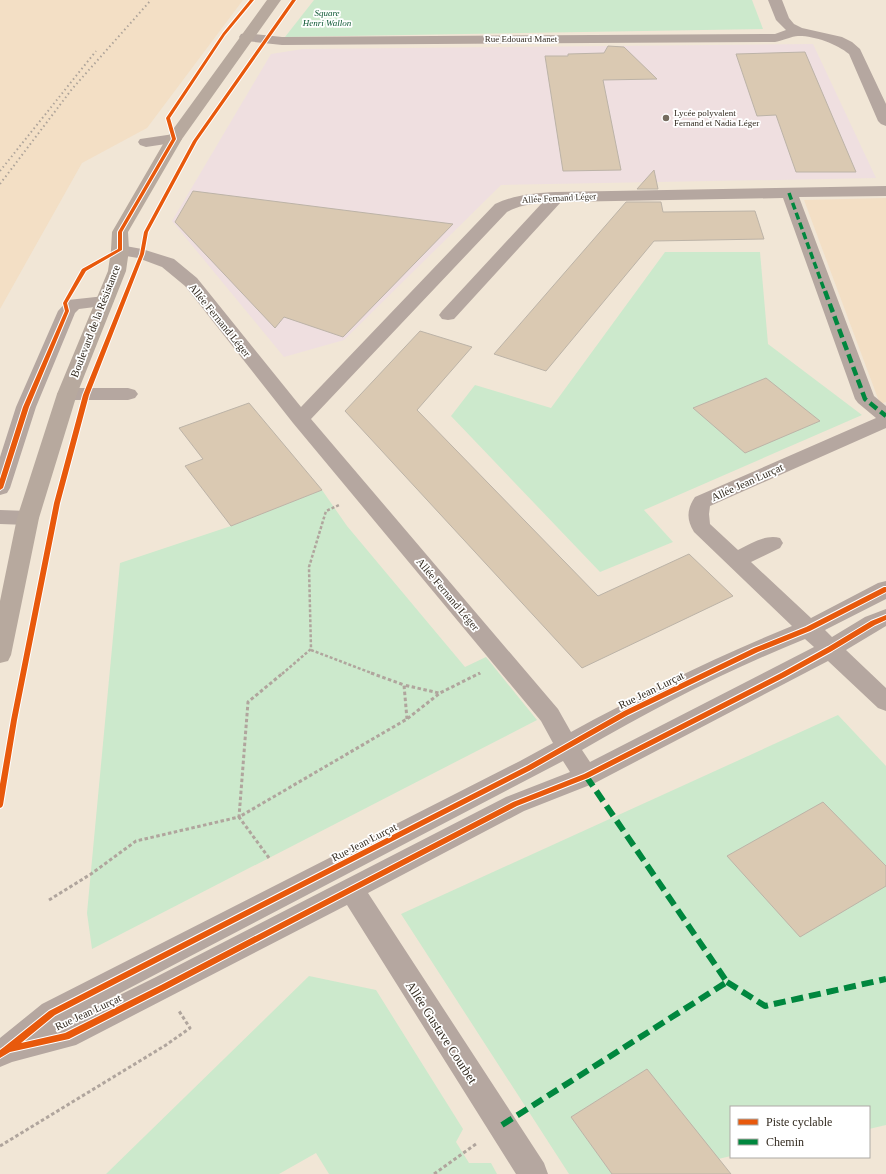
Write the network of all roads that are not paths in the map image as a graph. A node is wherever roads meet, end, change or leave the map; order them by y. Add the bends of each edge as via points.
1 (274, 0) edge
2 (775, 0) edge
3 (796, 31) junction
4 (246, 37) junction
5 (886, 121) edge
6 (174, 139) junction
7 (146, 142) dead end
8 (886, 191) edge
9 (789, 193) junction
10 (556, 197) junction
11 (120, 250) junction
12 (104, 301) junction
13 (448, 315) dead end
14 (67, 394) junction
15 (128, 394) dead end
16 (886, 416) edge
17 (300, 419) junction
18 (886, 422) edge
19 (0, 488) edge
20 (0, 517) edge
21 (28, 518) junction
22 (772, 543) dead end
23 (735, 560) junction
24 (886, 589) edge
25 (886, 617) edge
26 (808, 629) junction
27 (830, 650) junction
28 (0, 655) edge
29 (886, 702) edge
30 (567, 747) junction
31 (586, 776) junction
32 (351, 889) junction
33 (4, 1052) edge
34 (533, 1174) edge

1 - 4 main road, Boulevard de la Résistance
2 - 3 street via 784,21
3 - 4 street, Rue Edouard Manet via 776,38 282,41
3 - 5 street via 834,38 851,48
4 - 6 main road, Boulevard de la Résistance
6 - 7 street
6 - 11 main road, Boulevard de la Résistance via 120,232
8 - 9 street, Allée Fernand Léger
9 - 10 street, Allée Fernand Léger
9 - 16 street via 865,399
10 - 13 street
10 - 17 street, Allée Fernand Léger via 517,201 501,208
11 - 12 main road, Boulevard de la Résistance via 117,271
11 - 17 street, Allée Fernand Léger via 168,263 191,282
12 - 14 main road, Boulevard de la Résistance
12 - 19 street via 74,304 67,311 26,407
14 - 15 street
14 - 21 main road, Boulevard de la Résistance
17 - 30 street, Allée Fernand Léger via 550,715
18 - 23 street, Allée Jean Lurçat via 702,502 697,518 701,527
20 - 21 street
21 - 28 main road, Boulevard de la Résistance
22 - 23 street
23 - 26 street, Allée Jean Lurçat
24 - 26 street, Rue Jean Lurçat
25 - 27 street, Rue Jean Lurçat
26 - 27 street, Allée Jean Lurçat
26 - 30 street, Rue Jean Lurçat via 756,650 681,686 626,713
27 - 29 street, Allée Jean Lurçat
27 - 31 street, Rue Jean Lurçat
30 - 31 street, Allée Fernand Léger
30 - 33 street, Rue Jean Lurçat via 52,1014
31 - 32 street, Rue Jean Lurçat via 515,804
32 - 33 street, Rue Jean Lurçat via 66,1036
32 - 34 street, Allée Gustave Courbet

